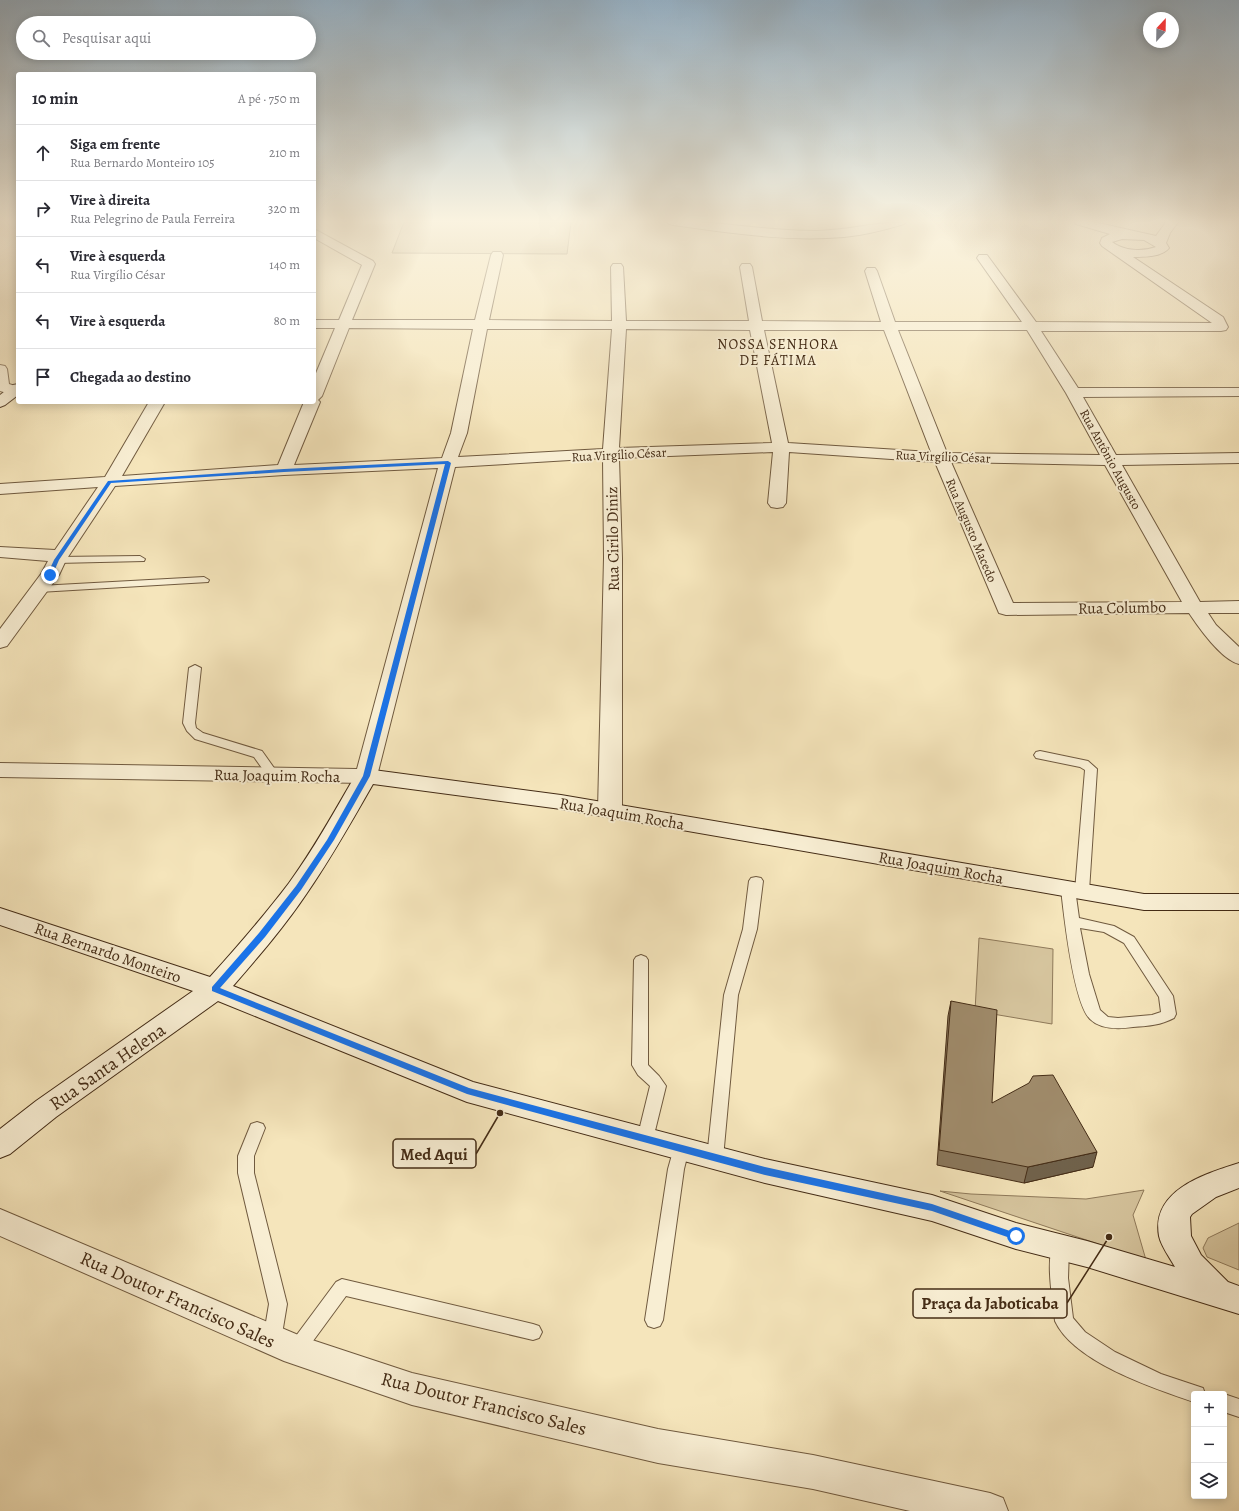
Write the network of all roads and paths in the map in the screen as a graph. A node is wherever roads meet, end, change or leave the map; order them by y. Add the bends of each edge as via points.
1 (357, 293) edge
2 (488, 293) edge
3 (618, 293) edge
4 (750, 293) edge
5 (878, 293) edge
6 (1008, 293) edge
7 (1187, 293) edge
8 (316, 324) edge
9 (343, 324) junction
10 (481, 324) junction
11 (619, 325) junction
12 (756, 325) junction
13 (889, 326) junction
14 (1032, 327) junction
15 (0, 369) edge
16 (16, 390) edge
17 (316, 391) edge
18 (1239, 392) edge
19 (1074, 393) junction
20 (0, 402) edge
21 (156, 404) edge
22 (311, 404) edge
23 (781, 447) junction
24 (611, 453) junction
25 (941, 457) junction
26 (1239, 458) edge
27 (1110, 460) junction
28 (448, 463) junction
29 (284, 470) junction
30 (110, 482) junction
31 (0, 489) edge
32 (777, 503) dead end
33 (0, 552) edge
34 (59, 558) junction
35 (140, 559) dead end
36 (204, 580) dead end
37 (39, 589) junction
38 (1194, 606) junction
39 (1239, 607) edge
40 (1006, 609) joint
41 (0, 642) edge
42 (1239, 658) edge
43 (195, 668) dead end
44 (1040, 755) dead end
45 (0, 770) edge
46 (273, 775) junction
47 (366, 776) junction
48 (610, 810) junction
49 (756, 882) dead end
50 (1075, 890) junction
51 (1239, 902) edge
52 (0, 916) edge
53 (1072, 922) junction
54 (641, 960) dead end
55 (215, 989) junction
56 (257, 1128) dead end
57 (645, 1139) junction
58 (0, 1146) edge
59 (681, 1149) junction
60 (715, 1158) junction
61 (1239, 1175) edge
62 (0, 1222) edge
63 (1060, 1248) junction
64 (1228, 1296) edge
65 (654, 1320) dead end
66 (533, 1332) dead end
67 (284, 1345) junction
68 (1191, 1392) edge
69 (1227, 1404) edge
70 (1239, 1408) edge
71 (990, 1511) edge

1 - 9 street
2 - 10 street, Rua Santa Helena
3 - 11 street, Rua Cirilo Diniz
4 - 12 street
5 - 13 street, Rua Augusto Macedo
6 - 14 street, Rua Antônio Augusto
7 - 14 street via 1218,320 1221,328
8 - 9 street
9 - 10 street
9 - 17 street
10 - 11 street
10 - 28 street, Rua Santa Helena via 459,433
11 - 12 street
11 - 24 street, Rua Cirilo Diniz
12 - 13 street
12 - 23 street
13 - 14 street
13 - 25 street, Rua Augusto Macedo
14 - 19 street, Rua Antônio Augusto
15 - 16 street via 2,386
16 - 20 street
18 - 19 street
19 - 27 street, Rua Antônio Augusto
21 - 30 street
22 - 29 street
23 - 24 street, Rua Virgílio César
23 - 25 street, Rua Virgílio César
23 - 32 street
24 - 28 street, Rua Virgílio César
24 - 48 street, Rua Cirilo Diniz via 614,558
25 - 27 street, Rua Virgílio César
25 - 40 street, Rua Augusto Macedo
26 - 27 street, Rua Virgílio César
27 - 38 street, Rua Antônio Augusto
28 - 29 street, Rua Virgílio César
28 - 47 street, Rua Santa Helena
29 - 30 street, Rua Virgílio César
30 - 31 street, Rua Virgílio César
30 - 34 street
33 - 34 street
34 - 35 lane
34 - 37 street
36 - 37 lane
37 - 41 street
38 - 39 street, Rua Columbo
38 - 40 street, Rua Columbo
38 - 42 street, Rua Antônio Augusto via 1209,629
43 - 46 lane via 189,723 191,729 199,736 258,754
44 - 50 lane via 1084,764 1091,769
45 - 46 street, Rua Joaquim Rocha
46 - 47 street, Rua Joaquim Rocha
47 - 48 street, Rua Joaquim Rocha
47 - 55 street, Rua Santa Helena via 330,840 298,888 262,935
48 - 50 street, Rua Joaquim Rocha
49 - 60 lane via 750,929 730,996
50 - 51 street, Rua Joaquim Rocha via 1144,902
50 - 53 lane
52 - 55 street, Rua Bernardo Monteiro
53 - 53 lane via 1087,1001 1093,1013 1115,1024 1162,1019 1169,1014 1166,996 1123,934
54 - 57 lane via 640,1065 656,1080 658,1086
55 - 57 street, Rua Bernardo Monteiro via 467,1091
55 - 58 street, Rua Santa Helena via 46,1109
56 - 67 lane via 246,1156 246,1173 278,1304
57 - 59 street, Rua Bernardo Monteiro
59 - 60 street, Rua Bernardo Monteiro
59 - 65 lane
60 - 63 street, Rua Bernardo Monteiro via 932,1208
61 - 64 street via 1204,1188 1180,1206 1175,1217 1176,1238 1190,1265
62 - 67 street, Rua Doutor Francisco Sales
63 - 64 street, Rua Bernardo Monteiro
63 - 68 lane via 1059,1278 1064,1321 1079,1338 1115,1361 1157,1382
66 - 67 lane via 342,1287
67 - 71 street, Rua Doutor Francisco Sales via 412,1389 658,1446 813,1472
69 - 70 lane

